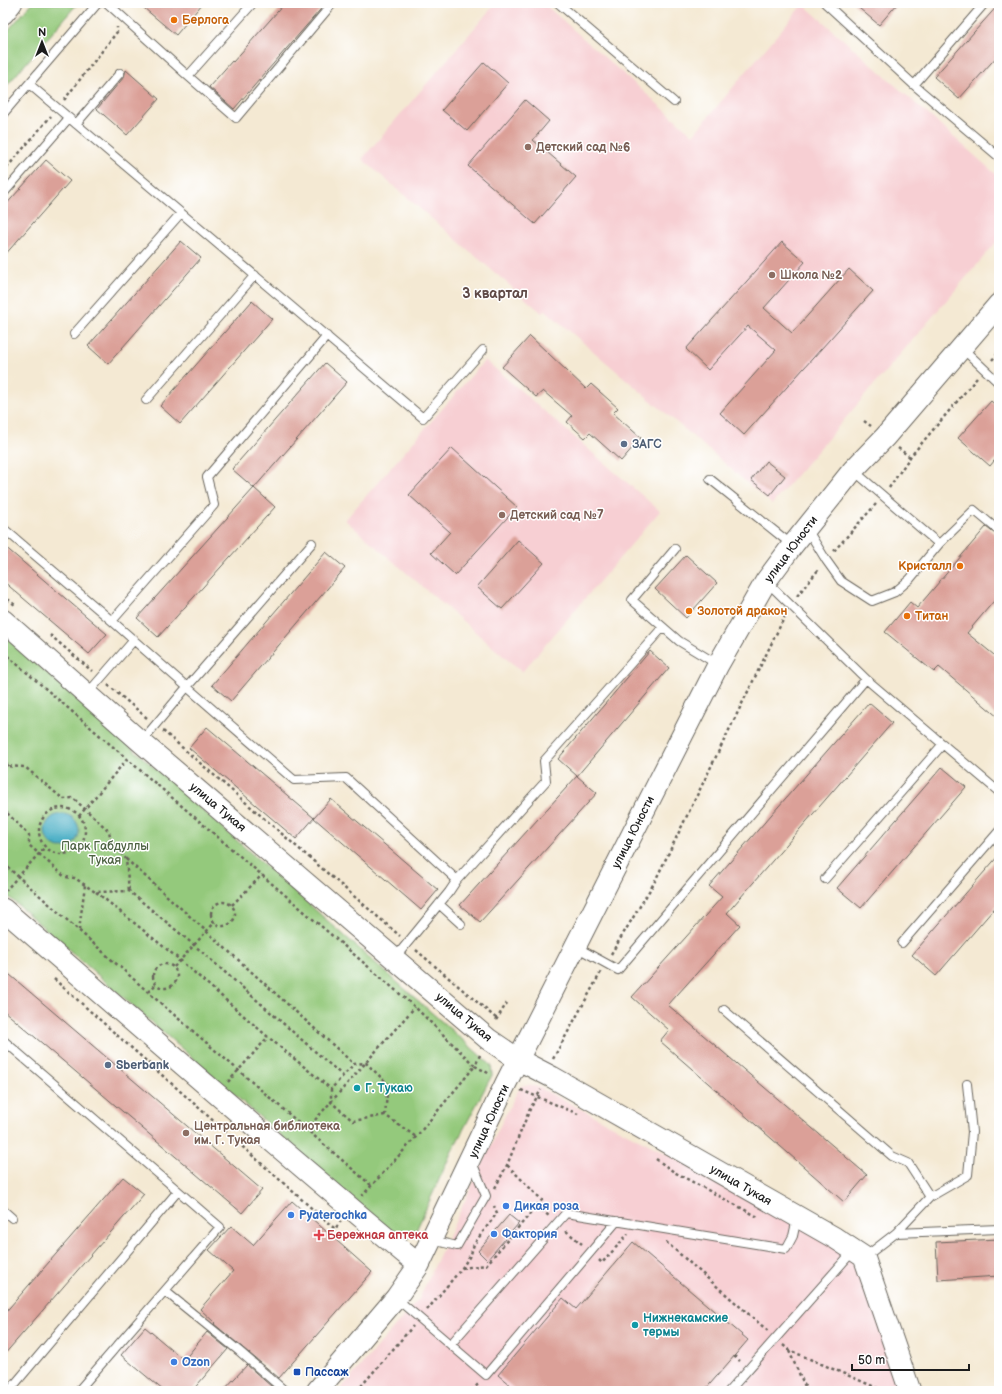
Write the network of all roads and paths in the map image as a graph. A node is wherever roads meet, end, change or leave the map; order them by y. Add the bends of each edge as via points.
1 (11, 3) edge
2 (98, 3) edge
3 (107, 3) edge
4 (253, 3) edge
5 (333, 3) edge
6 (558, 3) edge
7 (825, 3) edge
8 (985, 3) edge
9 (3, 12) edge
10 (120, 15) junction
11 (120, 73) dead end
12 (188, 76) junction
13 (29, 84) junction
14 (914, 85) junction
15 (674, 102) dead end
16 (58, 108) junction
17 (3, 114) edge
18 (69, 118) junction
19 (76, 124) junction
20 (999, 157) edge
21 (3, 172) edge
22 (3, 194) edge
23 (181, 213) junction
24 (255, 275) junction
25 (999, 304) edge
26 (74, 334) dead end
27 (327, 336) junction
28 (962, 348) junction
29 (483, 350) dead end
30 (999, 352) edge
31 (984, 369) junction
32 (999, 383) edge
33 (146, 400) dead end
34 (853, 470) junction
35 (710, 479) dead end
36 (883, 496) junction
37 (3, 528) edge
38 (807, 529) junction
39 (999, 531) edge
40 (312, 543) dead end
41 (939, 544) junction
42 (792, 546) junction
43 (675, 549) dead end
44 (826, 560) junction
45 (766, 581) junction
46 (3, 595) edge
47 (790, 605) junction
48 (12, 615) edge
49 (112, 621) junction
50 (663, 627) junction
51 (49, 634) dead end
52 (134, 640) junction
53 (3, 652) edge
54 (718, 664) junction
55 (101, 679) junction
56 (866, 679) junction
57 (187, 687) junction
58 (87, 694) junction
59 (156, 724) junction
60 (141, 742) junction
61 (943, 744) junction
62 (3, 752) edge
63 (128, 758) junction
64 (3, 766) edge
65 (8, 767) junction
66 (999, 792) edge
67 (85, 808) junction
68 (3, 809) edge
69 (79, 816) junction
70 (999, 831) edge
71 (45, 847) junction
72 (39, 854) junction
73 (126, 860) junction
74 (3, 863) edge
75 (262, 875) junction
76 (18, 876) junction
77 (825, 879) dead end
78 (457, 880) junction
79 (85, 885) junction
80 (129, 891) junction
81 (95, 892) junction
82 (439, 904) junction
83 (232, 905) junction
84 (3, 906) edge
85 (215, 922) junction
86 (461, 924) dead end
87 (79, 930) junction
88 (208, 931) junction
89 (902, 943) dead end
90 (194, 945) junction
91 (575, 947) junction
92 (401, 950) junction
93 (180, 960) junction
94 (606, 963) junction
95 (174, 967) junction
96 (52, 977) dead end
97 (156, 984) junction
98 (149, 992) junction
99 (415, 1007) junction
100 (724, 1010) dead end
101 (496, 1019) dead end
102 (268, 1037) junction
103 (3, 1040) edge
104 (519, 1060) junction
105 (366, 1063) junction
106 (354, 1064) junction
107 (238, 1070) junction
108 (547, 1074) junction
109 (343, 1076) junction
110 (967, 1084) dead end
111 (330, 1089) junction
112 (216, 1095) junction
113 (331, 1102) junction
114 (202, 1112) junction
115 (385, 1115) junction
116 (308, 1129) junction
117 (416, 1137) junction
118 (470, 1160) junction
119 (507, 1165) junction
120 (372, 1186) junction
121 (178, 1191) junction
122 (493, 1194) dead end
123 (930, 1197) junction
124 (491, 1199) dead end
125 (537, 1206) junction
126 (350, 1209) junction
127 (3, 1210) edge
128 (798, 1217) junction
129 (12, 1218) dead end
130 (617, 1221) junction
131 (557, 1223) junction
132 (999, 1229) edge
133 (631, 1230) dead end
134 (896, 1233) junction
135 (431, 1240) junction
136 (664, 1240) dead end
137 (590, 1252) junction
138 (859, 1254) junction
139 (419, 1265) junction
140 (462, 1268) junction
141 (165, 1291) junction
142 (396, 1298) junction
143 (420, 1318) junction
144 (776, 1338) junction
145 (451, 1344) junction
146 (789, 1350) junction
147 (909, 1390) edge
148 (9, 1391) edge
149 (78, 1391) edge
150 (285, 1391) edge
151 (317, 1391) edge
152 (357, 1391) edge
153 (729, 1391) edge
154 (807, 1391) edge
155 (884, 1391) edge

1 - 9 main road
2 - 13 lane
3 - 10 lane
4 - 12 lane
5 - 12 lane via 236,118
6 - 15 lane
7 - 14 lane
8 - 14 lane
10 - 12 lane
10 - 16 path via 117,32
11 - 19 lane
13 - 16 lane
13 - 17 lane
14 - 20 lane
16 - 18 lane
16 - 21 path
18 - 19 lane
18 - 22 lane
19 - 23 lane
23 - 24 lane
23 - 26 lane
24 - 27 lane
24 - 33 lane
25 - 28 street, улица Юности
27 - 29 lane via 423,418
27 - 49 lane via 207,477 214,505
28 - 31 lane
28 - 34 street, улица Юности
30 - 31 path
31 - 32 lane
31 - 36 path via 910,457
34 - 36 lane
34 - 38 street, улица Юности
35 - 42 lane
36 - 41 lane
36 - 44 path
37 - 49 lane
38 - 42 street, улица Юности
38 - 44 lane
39 - 41 lane via 974,510
40 - 57 lane
41 - 44 lane via 910,579 895,592 872,602 841,581
42 - 45 street, улица Юности
43 - 50 lane via 632,600
44 - 47 path
45 - 47 lane
45 - 54 street, улица Юности
46 - 48 path
47 - 56 lane
47 - 94 path via 654,883
48 - 58 street, улица Тукая
49 - 52 lane
50 - 54 lane via 680,641
50 - 78 lane via 544,761 546,781
51 - 55 path
52 - 55 lane
52 - 57 lane
53 - 63 path
54 - 91 street, улица Юности
55 - 58 lane
55 - 59 path
56 - 61 lane
56 - 94 lane via 618,970
57 - 59 lane
57 - 78 lane via 294,780 346,778
58 - 60 street, улица Тукая
59 - 60 lane
59 - 92 path
60 - 92 street, улица Тукая
61 - 66 lane
61 - 77 lane
62 - 65 path
63 - 67 path
63 - 75 path
64 - 65 path
65 - 67 path via 25,767 63,799 73,798
67 - 69 path
67 - 73 path via 109,831 111,841
68 - 72 path via 29,835 29,845
69 - 71 path via 84,823 85,832 78,848 61,855
69 - 71 path via 71,810 62,808 46,815 39,831 40,840
70 - 89 lane
71 - 72 path
72 - 76 path
72 - 79 path via 65,877 75,878
73 - 80 path
73 - 88 path
74 - 76 path
75 - 83 path
75 - 99 path
76 - 84 path
76 - 87 path
78 - 82 lane
79 - 81 path
79 - 87 path
80 - 81 path
80 - 90 path
81 - 93 path
82 - 86 lane
82 - 92 lane
83 - 85 path via 224,902 215,905 211,914
83 - 85 path via 236,914 232,923 223,926
84 - 112 street
85 - 88 path
87 - 98 path
88 - 90 path
88 - 106 path
90 - 93 path
90 - 109 path
91 - 94 lane
91 - 104 street, улица Юности
92 - 101 path
92 - 104 street, улица Тукая via 488,1039
93 - 95 path
93 - 102 path
94 - 108 path via 551,1062
95 - 97 path via 177,976 173,984 165,988
95 - 97 path via 165,963 156,967 153,975
96 - 114 path
97 - 98 path
98 - 107 path
99 - 105 path
99 - 117 path via 475,1066
100 - 123 lane via 892,1156 908,1163
102 - 107 path
102 - 111 path
103 - 121 lane
104 - 108 street, улица Тукая
104 - 118 street, улица Юности
105 - 106 path
105 - 113 path
105 - 115 path via 388,1084
106 - 109 path
107 - 112 path
107 - 116 path
108 - 119 path
108 - 128 street, улица Тукая
109 - 111 path
110 - 123 lane via 972,1132 968,1175
111 - 113 path
112 - 114 path
112 - 126 street
113 - 115 path via 353,1121
113 - 116 path
114 - 126 path via 335,1229
115 - 117 path
116 - 120 path
117 - 120 path
118 - 135 street, улица Юности
118 - 135 lane via 486,1196 457,1246
119 - 122 path
119 - 125 path via 542,1200
120 - 126 path
121 - 141 lane via 220,1227
121 - 148 lane
123 - 134 lane
124 - 140 path via 497,1213 474,1244
125 - 131 path
125 - 140 path via 486,1266
126 - 139 street
127 - 129 lane
128 - 130 lane via 794,1236 786,1249
128 - 138 street, улица Тукая
130 - 131 lane via 566,1213
130 - 137 lane
131 - 137 path
131 - 145 lane
132 - 134 lane
133 - 137 path via 602,1263
134 - 138 lane
135 - 139 street, улица Юности
136 - 144 path
137 - 145 lane via 486,1375
138 - 144 lane
138 - 147 street
139 - 142 street, улица Юности
140 - 143 path
141 - 149 lane
141 - 150 lane
142 - 143 lane
142 - 151 street, улица Юности
143 - 145 lane
143 - 152 path
144 - 146 path
144 - 153 lane
146 - 154 path
146 - 155 path

